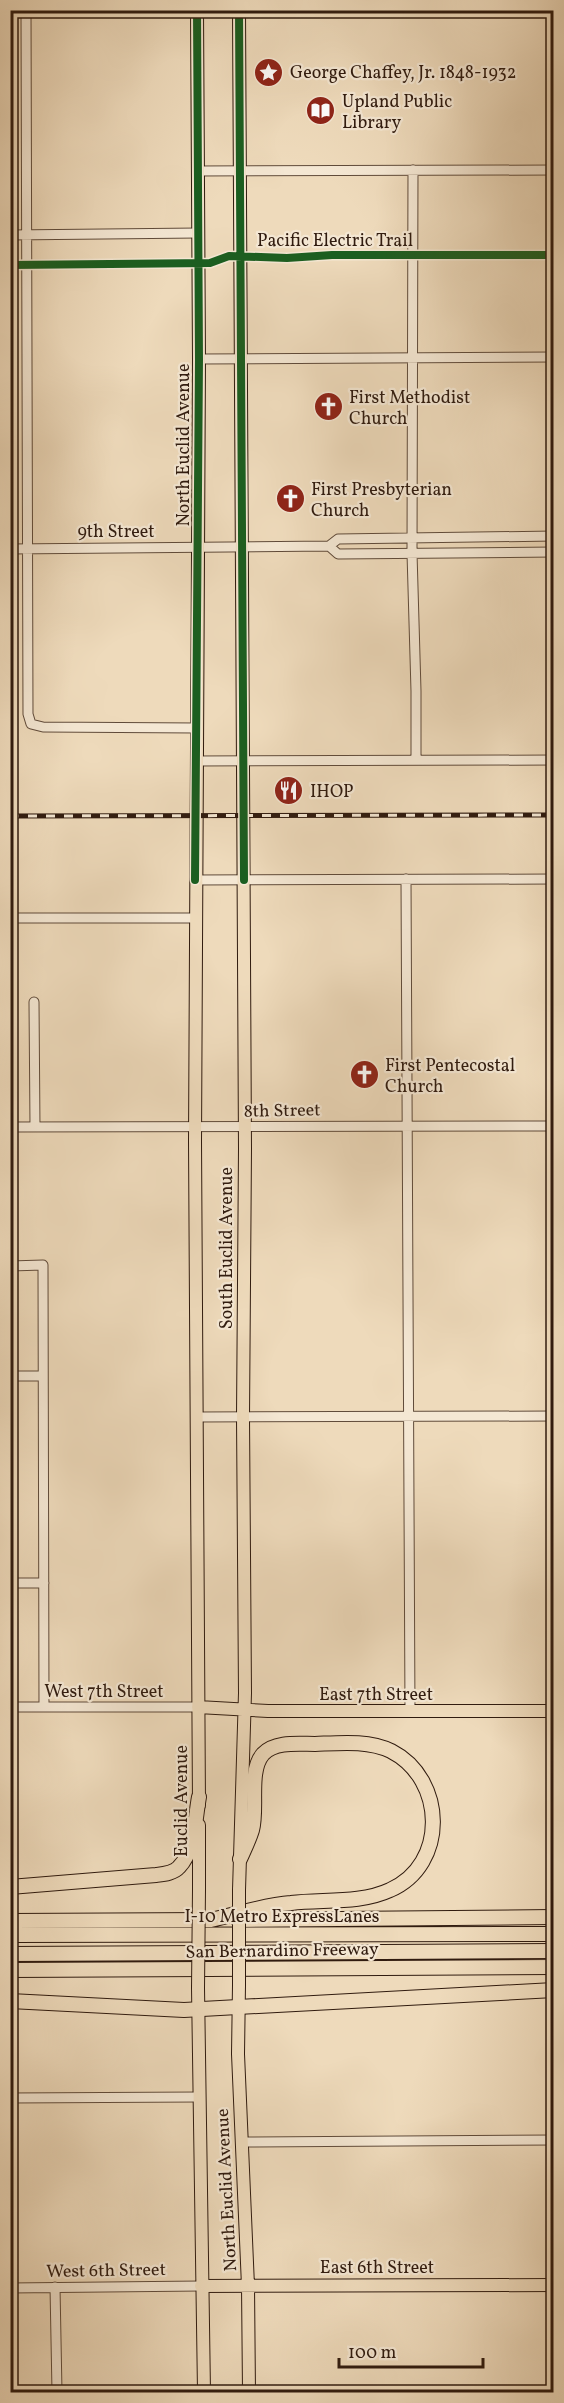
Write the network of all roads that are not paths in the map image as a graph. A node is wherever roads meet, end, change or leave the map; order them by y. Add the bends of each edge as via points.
1 (26, 10) edge
2 (197, 10) edge
3 (239, 10) edge
4 (413, 170) junction
5 (554, 170) edge
6 (197, 171) junction
7 (240, 171) junction
8 (198, 233) junction
9 (10, 234) edge
10 (27, 234) junction
11 (554, 357) edge
12 (241, 358) junction
13 (199, 359) junction
14 (414, 359) junction
15 (554, 536) edge
16 (412, 537) junction
17 (329, 546) junction
18 (242, 547) junction
19 (197, 548) junction
20 (10, 549) edge
21 (27, 549) junction
22 (554, 552) edge
23 (412, 553) junction
24 (196, 728) junction
25 (416, 760) junction
26 (554, 760) edge
27 (196, 761) junction
28 (244, 761) junction
29 (406, 879) junction
30 (554, 879) edge
31 (195, 880) junction
32 (244, 880) junction
33 (10, 918) edge
34 (195, 918) junction
35 (34, 1002) dead end
36 (407, 1125) junction
37 (554, 1126) edge
38 (10, 1127) edge
39 (35, 1127) junction
40 (195, 1127) junction
41 (245, 1127) junction
42 (10, 1266) edge
43 (10, 1376) edge
44 (43, 1376) junction
45 (554, 1416) edge
46 (198, 1417) junction
47 (243, 1417) junction
48 (408, 1417) junction
49 (10, 1583) edge
50 (44, 1583) junction
51 (199, 1615) joint
52 (10, 1707) edge
53 (44, 1707) junction
54 (198, 1707) junction
55 (244, 1710) junction
56 (554, 1711) edge
57 (410, 1712) junction
58 (200, 1797) junction
59 (240, 1859) junction
60 (10, 1887) edge
61 (554, 1917) edge
62 (211, 1920) junction
63 (10, 1921) edge
64 (554, 1934) edge
65 (10, 1935) edge
66 (554, 1951) edge
67 (10, 1954) edge
68 (554, 1966) edge
69 (10, 1970) edge
70 (198, 1988) joint
71 (554, 1990) edge
72 (10, 2001) edge
73 (238, 2009) junction
74 (199, 2010) junction
75 (200, 2097) junction
76 (10, 2098) edge
77 (554, 2140) edge
78 (242, 2142) junction
79 (554, 2285) edge
80 (201, 2286) junction
81 (248, 2286) junction
82 (10, 2288) edge
83 (56, 2288) junction
84 (57, 2392) edge
85 (204, 2392) edge
86 (249, 2392) edge

1 - 10 street
2 - 6 main road, North Euclid Avenue
3 - 7 main road
4 - 5 street
4 - 7 street
4 - 14 street
6 - 7 street
6 - 8 main road, North Euclid Avenue
7 - 12 main road
8 - 10 street
8 - 13 main road, North Euclid Avenue
9 - 10 street
10 - 21 street
11 - 14 street
12 - 13 street
12 - 14 street
12 - 18 main road
13 - 19 main road, North Euclid Avenue
14 - 16 street
15 - 16 street, 9th Street
16 - 17 street, 9th Street via 338,539
16 - 23 street
17 - 18 street, 9th Street
17 - 23 street, 9th Street via 338,554
18 - 19 street, 9th Street
18 - 28 main road
19 - 21 street, 9th Street
19 - 24 main road, North Euclid Avenue
20 - 21 street, 9th Street
21 - 24 street via 31,724
22 - 23 street, 9th Street
23 - 25 street
24 - 27 main road, North Euclid Avenue
25 - 26 street
25 - 28 street
27 - 28 street
27 - 31 main road, North Euclid Avenue
28 - 32 main road
29 - 30 street
29 - 32 street
29 - 36 street
31 - 32 street
31 - 34 main road, South Euclid Avenue
32 - 41 main road, South Euclid Avenue
33 - 34 street
34 - 40 main road, South Euclid Avenue
35 - 39 street
36 - 37 street, 8th Street
36 - 41 street, 8th Street
36 - 48 street
38 - 39 street, 8th Street
39 - 40 street, 8th Street
40 - 41 street, 8th Street
40 - 46 main road, South Euclid Avenue
41 - 47 main road, South Euclid Avenue
42 - 44 street via 43,1265
43 - 44 street
44 - 50 street
45 - 48 street
46 - 47 street
46 - 51 main road, South Euclid Avenue
47 - 48 street
47 - 55 main road, South Euclid Avenue
48 - 57 street
49 - 50 street
50 - 53 street
51 - 54 main road, Euclid Avenue
52 - 53 street, West 7th Street
53 - 54 street, West 7th Street
54 - 55 main road, East 7th Street
54 - 58 main road, Euclid Avenue
55 - 57 main road, East 7th Street
55 - 59 main road
56 - 57 main road, East 7th Street
58 - 60 highway via 190,1846 177,1870
58 - 70 main road, Euclid Avenue, bridge
59 - 62 highway via 253,1829 259,1761 265,1752 278,1746 382,1747 409,1764 429,1794 432,1840 418,1869 402,1884 378,1895 289,1903
59 - 73 main road, North Euclid Avenue, bridge
61 - 62 highway, San Bernardino Freeway
62 - 63 highway, San Bernardino Freeway
64 - 65 highway, I-10 Metro ExpressLanes
66 - 67 highway, I-10 Metro ExpressLanes
68 - 69 highway, San Bernardino Freeway
70 - 74 main road, North Euclid Avenue
71 - 73 highway
72 - 74 highway
73 - 74 highway
73 - 78 main road, North Euclid Avenue
74 - 75 main road, North Euclid Avenue
75 - 76 street
75 - 80 main road, North Euclid Avenue
77 - 78 street
78 - 81 main road, North Euclid Avenue
79 - 81 main road, East 6th Street
80 - 81 main road, East 6th Street
80 - 83 street, West 6th Street
80 - 85 main road, North Euclid Avenue
81 - 86 main road, North Euclid Avenue
82 - 83 street, West 6th Street
83 - 84 street

